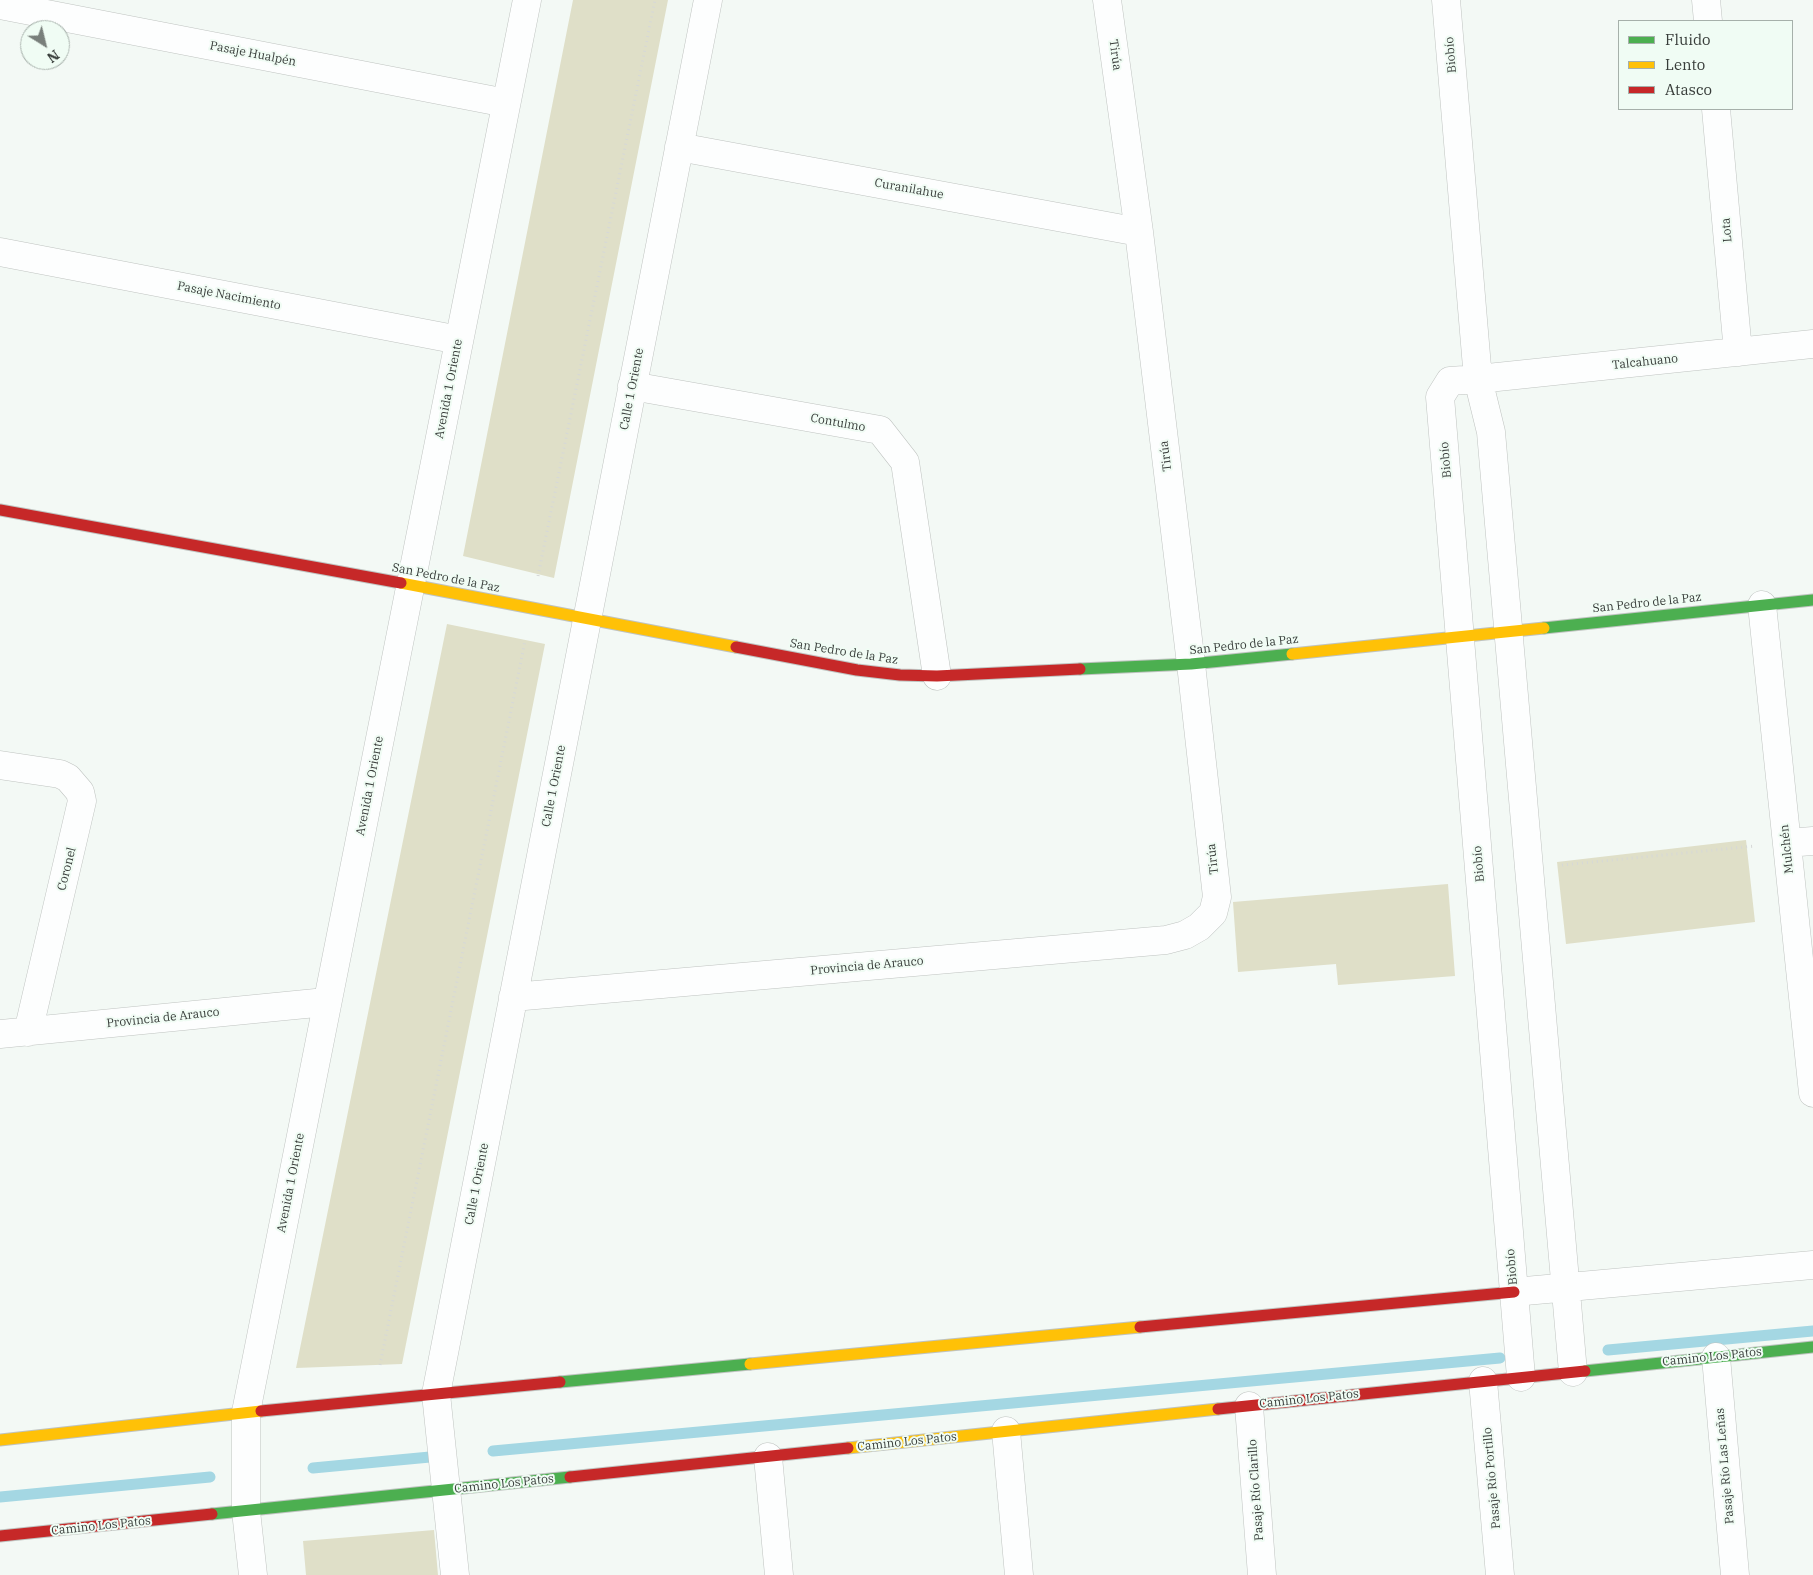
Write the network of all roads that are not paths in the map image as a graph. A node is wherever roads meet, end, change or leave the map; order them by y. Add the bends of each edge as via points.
1 (527, 0) edge
2 (708, 0) edge
3 (1107, 0) edge
4 (1446, 0) edge
5 (1706, 0) edge
6 (0, 5) edge
7 (1708, 20) edge
8 (506, 103) junction
9 (1716, 110) edge
10 (679, 147) junction
11 (1139, 232) junction
12 (0, 252) edge
13 (459, 340) junction
14 (1813, 344) edge
15 (1738, 352) junction
16 (1478, 380) junction
17 (632, 386) junction
18 (0, 510) edge
19 (410, 584) junction
20 (1813, 600) edge
21 (1762, 605) junction
22 (587, 618) junction
23 (1508, 632) junction
24 (1460, 636) junction
25 (1191, 664) junction
26 (936, 676) junction
27 (0, 765) edge
28 (1800, 842) edge
29 (1213, 913) joint
30 (513, 997) junction
31 (326, 1002) junction
32 (1809, 1019) edge
33 (28, 1032) junction
34 (0, 1034) edge
35 (1813, 1093) edge
36 (1813, 1265) edge
37 (1565, 1288) junction
38 (1514, 1292) junction
39 (1813, 1347) edge
40 (1716, 1357) junction
41 (1572, 1372) junction
42 (1521, 1377) junction
43 (1483, 1381) junction
44 (436, 1394) junction
45 (1249, 1406) junction
46 (246, 1412) junction
47 (1006, 1431) junction
48 (0, 1440) edge
49 (768, 1457) junction
50 (446, 1490) junction
51 (246, 1511) junction
52 (0, 1536) edge
53 (253, 1575) edge
54 (455, 1575) edge
55 (779, 1575) edge
56 (1019, 1575) edge
57 (1262, 1575) edge
58 (1500, 1575) edge
59 (1735, 1575) edge

1 - 8 street, Avenida 1 Oriente
2 - 10 street, Calle 1 Oriente
3 - 11 street, Tirúa
4 - 16 street, Biobío
5 - 7 street
6 - 8 street, Pasaje Hualpén
8 - 13 street, Avenida 1 Oriente
9 - 15 street, Lota
10 - 11 street, Curanilahue
10 - 17 street, Calle 1 Oriente
11 - 25 street, Tirúa
12 - 13 street, Pasaje Nacimiento
13 - 19 street, Avenida 1 Oriente
14 - 15 street, Talcahuano
15 - 16 street, Talcahuano
16 - 23 street, Biobío via 1491,432
16 - 24 street, Biobío via 1450,381 1440,397
17 - 22 street, Calle 1 Oriente
17 - 26 street, Contulmo via 880,430 905,462
18 - 19 street, San Pedro de la Paz
19 - 22 street, San Pedro de la Paz
19 - 31 street, Avenida 1 Oriente
20 - 21 street, San Pedro de la Paz
21 - 23 street, San Pedro de la Paz
21 - 28 street, Mulchén
22 - 26 street, San Pedro de la Paz via 858,670
22 - 30 street, Calle 1 Oriente
23 - 24 street, San Pedro de la Paz
23 - 37 street, Biobío
24 - 25 street, San Pedro de la Paz
24 - 38 street, Biobío
25 - 26 street, San Pedro de la Paz
25 - 29 street, Tirúa via 1217,897
27 - 33 street, Coronel via 60,774 80,792 82,800
28 - 32 street, Mulchén
29 - 30 street, Provincia de Arauco via 1200,927 1166,940
30 - 44 street, Calle 1 Oriente
31 - 33 street, Provincia de Arauco
31 - 46 street, Avenida 1 Oriente
32 - 35 street, Mulchén
33 - 34 street, Provincia de Arauco
36 - 37 street
37 - 38 street
37 - 41 street, Biobío
38 - 42 street, Biobío
38 - 44 street
39 - 40 street, Camino Los Patos
40 - 41 street, Camino Los Patos
40 - 59 street, Pasaje Río Las Leñas
41 - 42 street, Camino Los Patos
42 - 43 street, Camino Los Patos
43 - 45 street, Camino Los Patos
43 - 58 street, Pasaje Río Portillo
44 - 46 street
44 - 50 street, Calle 1 Oriente
45 - 47 street, Camino Los Patos
45 - 57 street, Pasaje Río Clarillo
46 - 48 street
46 - 51 street, Avenida 1 Oriente
47 - 49 street, Camino Los Patos
47 - 56 street
49 - 50 street, Camino Los Patos
49 - 55 street
50 - 51 street, Camino Los Patos
50 - 54 street, Calle 1 Oriente
51 - 52 street, Camino Los Patos
51 - 53 street, Avenida 1 Oriente

